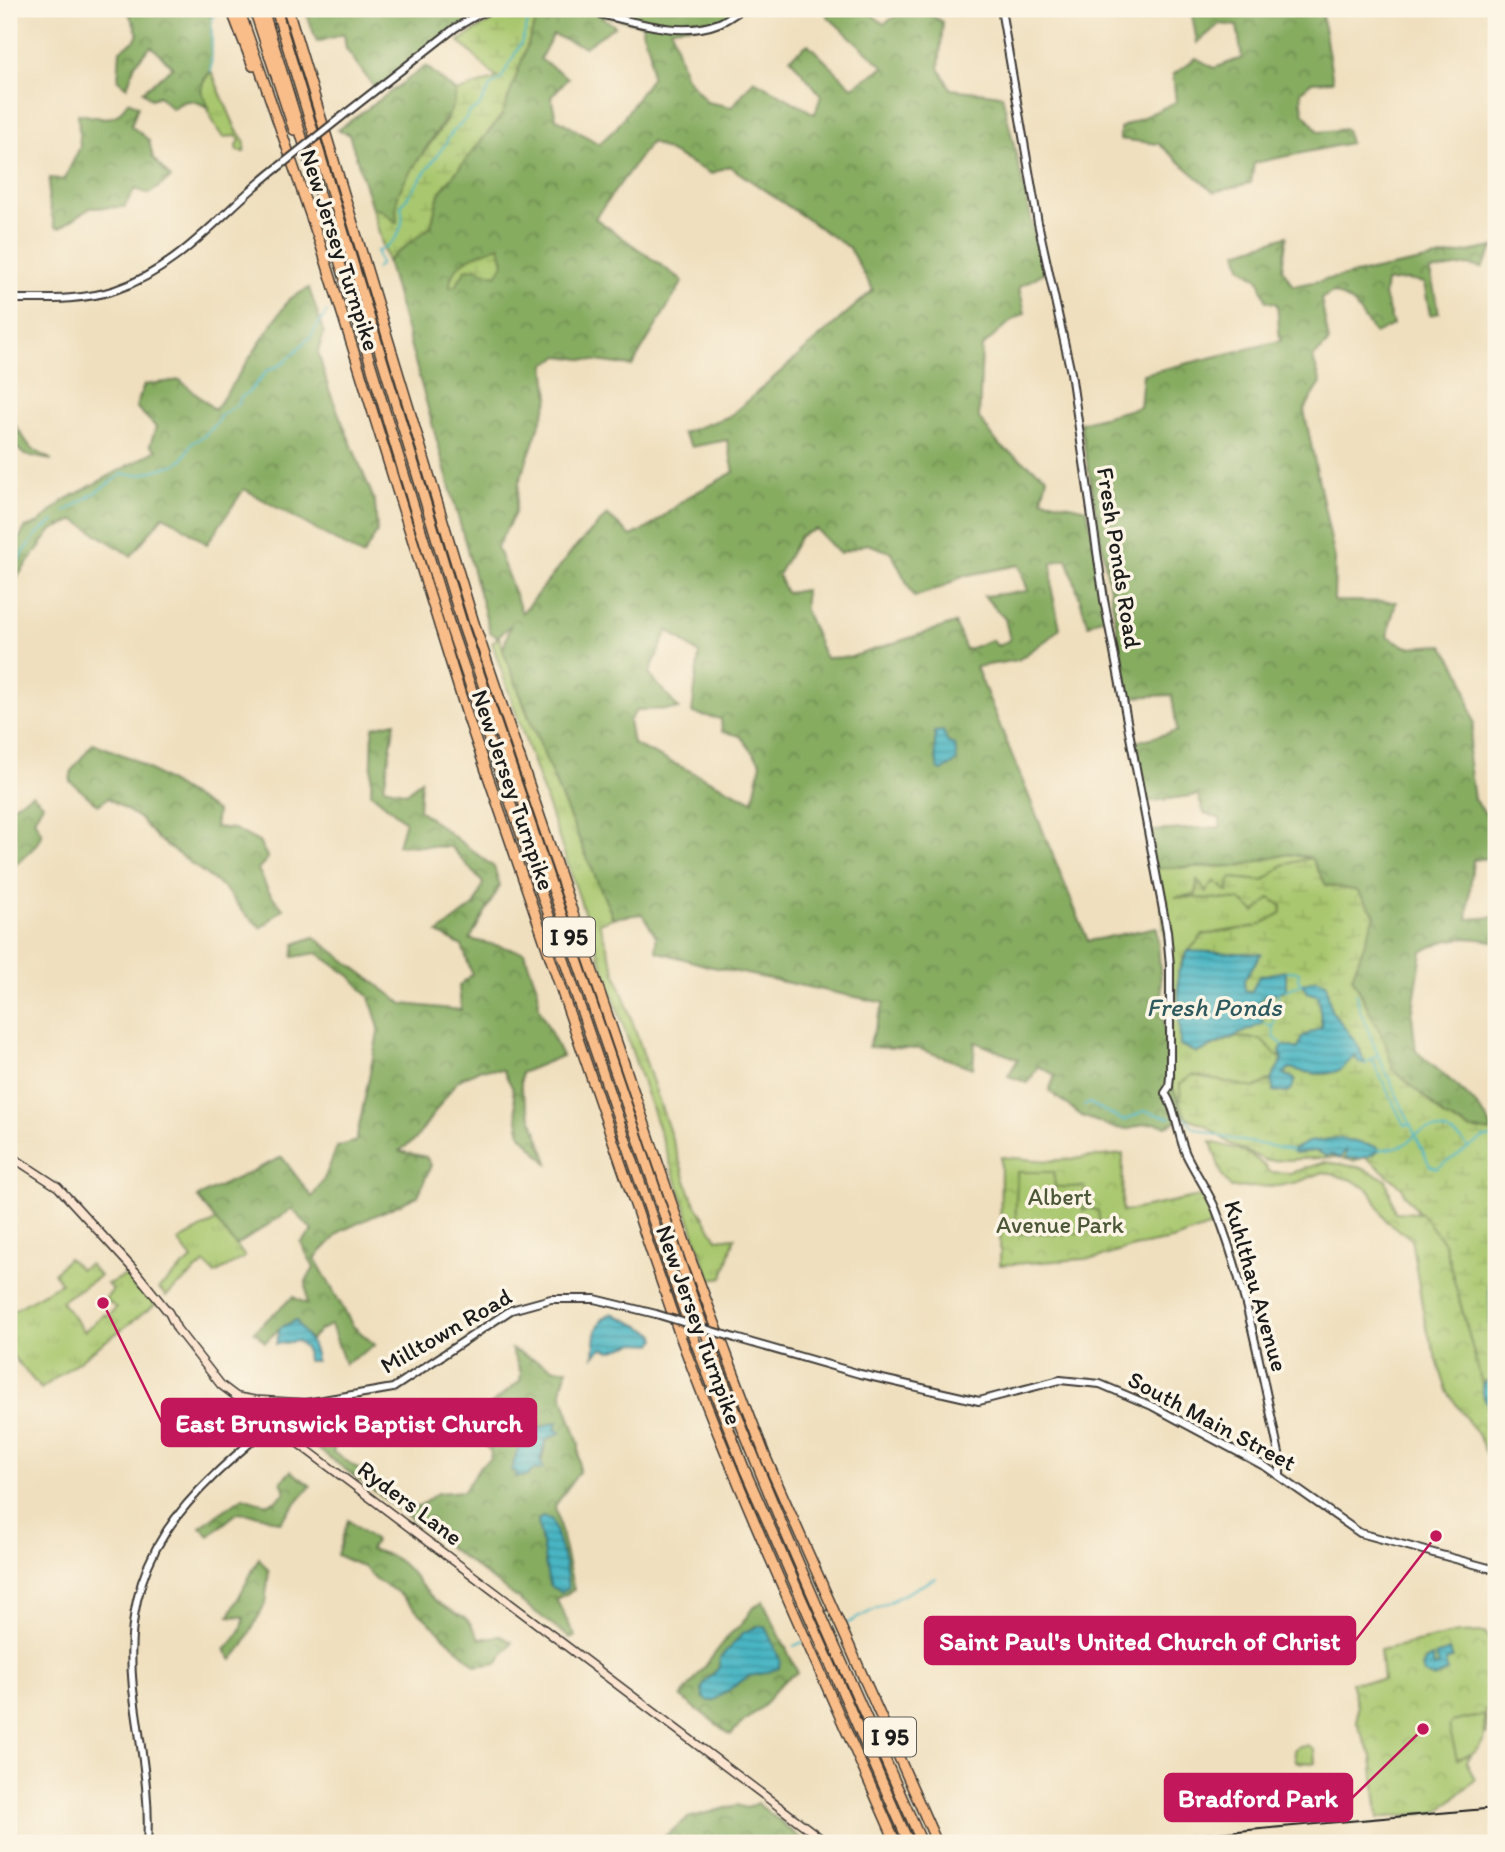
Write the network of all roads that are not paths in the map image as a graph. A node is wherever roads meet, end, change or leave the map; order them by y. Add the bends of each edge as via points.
1 (232, 9) edge
2 (239, 9) edge
3 (254, 9) edge
4 (263, 9) edge
5 (276, 9) edge
6 (288, 9) edge
7 (494, 9) edge
8 (574, 9) edge
9 (743, 9) edge
10 (1001, 9) edge
11 (334, 242) junction
12 (321, 246) junction
13 (9, 299) edge
14 (1174, 1113) joint
15 (9, 1155) edge
16 (735, 1338) joint
17 (236, 1396) junction
18 (306, 1402) junction
19 (272, 1425) junction
20 (1280, 1476) junction
21 (1496, 1570) edge
22 (147, 1843) edge
23 (827, 1843) edge
24 (896, 1843) edge
25 (909, 1843) edge
26 (922, 1843) edge
27 (937, 1843) edge

1 - 12 highway
2 - 12 highway, New Jersey Turnpike / I 95
3 - 11 highway
4 - 11 highway, New Jersey Turnpike / I 95
5 - 26 highway, New Jersey Turnpike / I 95 via 463,626 687,1282 755,1461
6 - 27 highway, New Jersey Turnpike / I 95 via 462,586 729,1365
7 - 13 street, bridge via 455,28 245,193 153,274 92,295
8 - 9 street via 637,24 688,29 719,23
10 - 14 street, Fresh Ponds Road via 1036,212 1071,373 1104,600 1167,931 1170,1028 1169,1087 1165,1093
11 - 25 highway, New Jersey Turnpike / I 95 via 451,629 691,1331 744,1468
12 - 24 highway, New Jersey Turnpike / I 95 via 440,632 663,1288 714,1424
14 - 20 street, Kuhlthau Avenue via 1187,1156 1217,1212 1249,1315
15 - 17 main road, Ryders Lane via 58,1187 160,1301 210,1374
16 - 18 street, Milltown Road, bridge via 595,1298 551,1298 511,1310 393,1388
16 - 20 street, South Main Street via 841,1370 979,1401 1060,1380 1100,1384 1152,1406
17 - 18 main road
17 - 19 main road, Ryders Lane
18 - 19 street, Milltown Road
19 - 22 street, Milltown Road via 186,1503 158,1542 144,1577 134,1618 131,1665
19 - 23 main road, Ryders Lane
20 - 21 street, South Main Street via 1360,1533

